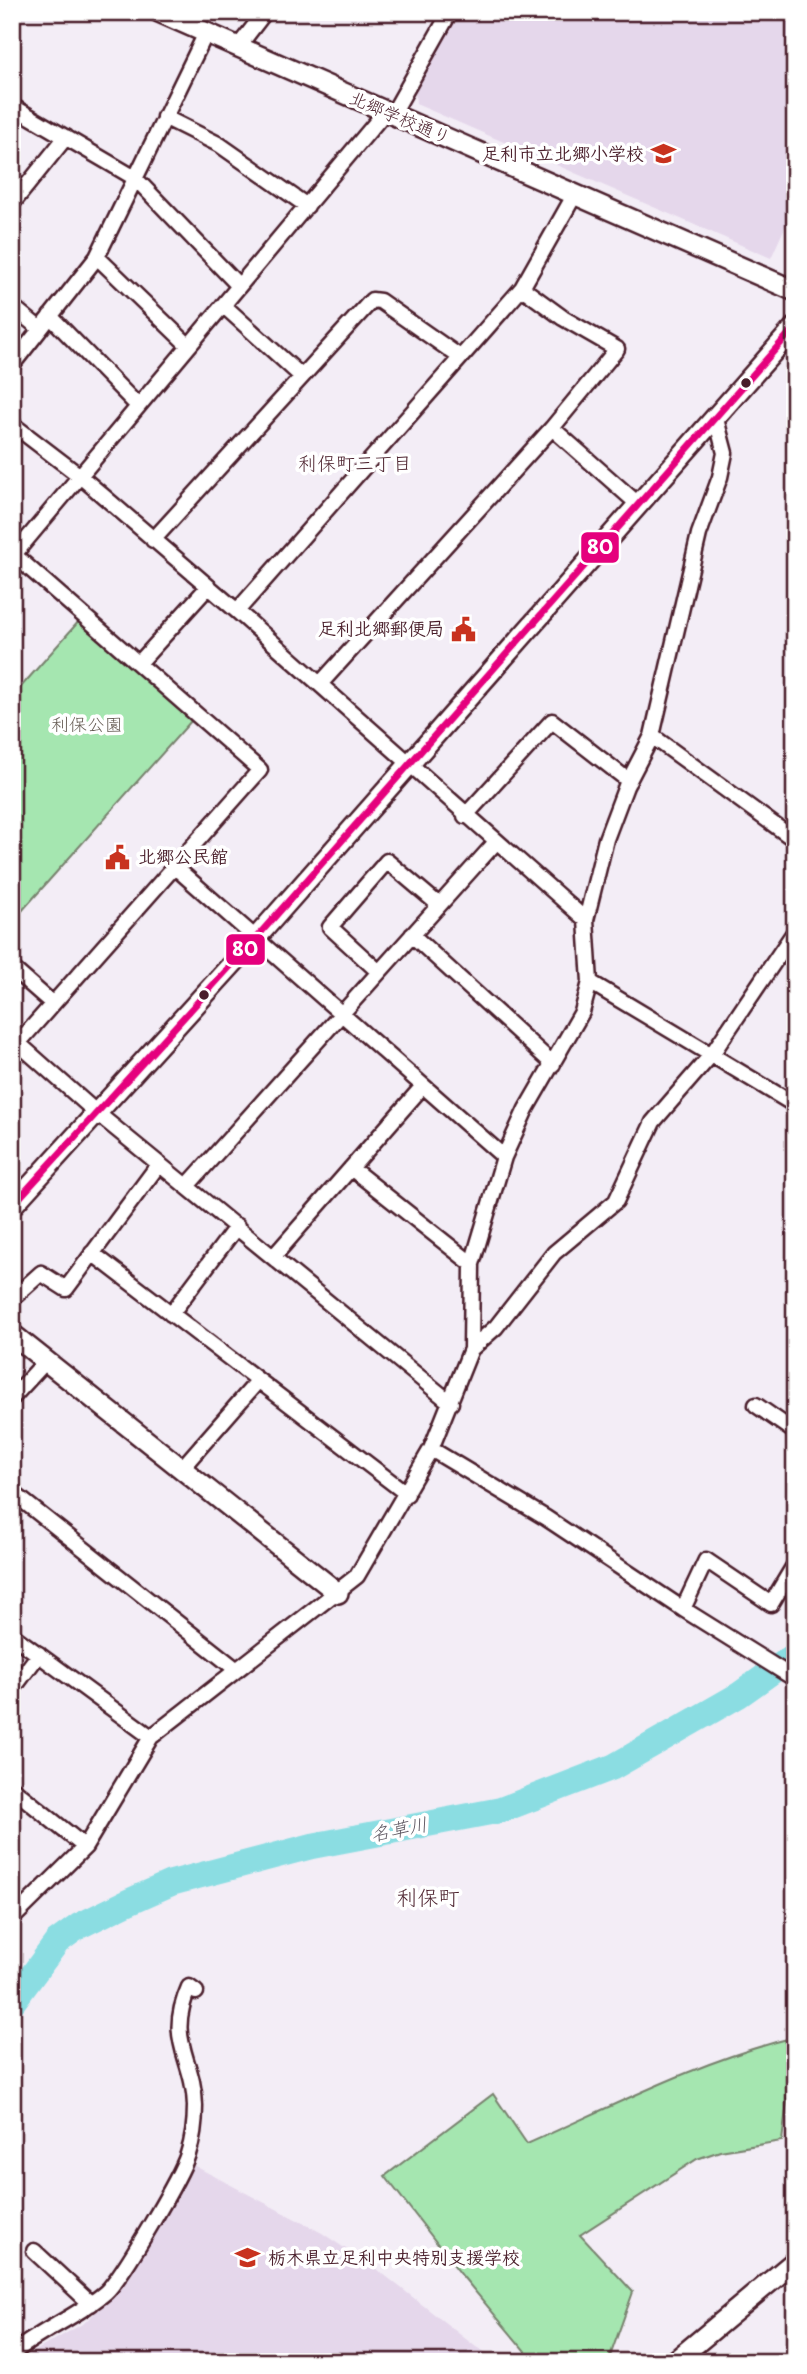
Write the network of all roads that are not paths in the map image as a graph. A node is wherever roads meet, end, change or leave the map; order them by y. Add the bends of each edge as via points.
1 (159, 12) edge
2 (265, 12) edge
3 (450, 12) edge
4 (206, 33) junction
5 (238, 47) junction
6 (12, 106) edge
7 (388, 114) junction
8 (164, 117) junction
9 (66, 137) junction
10 (135, 178) junction
11 (15, 194) edge
12 (575, 194) junction
13 (307, 206) junction
14 (97, 257) junction
15 (239, 286) junction
16 (523, 288) junction
17 (795, 291) edge
18 (223, 305) junction
19 (12, 306) edge
20 (50, 316) junction
21 (795, 327) edge
22 (40, 329) junction
23 (189, 346) junction
24 (460, 357) junction
25 (12, 365) edge
26 (300, 375) junction
27 (138, 406) junction
28 (715, 415) junction
29 (12, 424) edge
30 (552, 428) junction
31 (80, 476) junction
32 (639, 505) junction
33 (153, 540) junction
34 (13, 555) edge
35 (208, 587) junction
36 (237, 611) junction
37 (140, 662) junction
38 (320, 684) junction
39 (652, 736) junction
40 (408, 764) junction
41 (628, 781) junction
42 (465, 816) junction
43 (795, 840) edge
44 (496, 842) junction
45 (175, 867) junction
46 (439, 905) junction
47 (586, 920) junction
48 (795, 931) edge
49 (412, 935) junction
50 (256, 939) junction
51 (12, 968) edge
52 (379, 972) junction
53 (590, 982) junction
54 (53, 1004) junction
55 (341, 1013) junction
56 (15, 1047) edge
57 (712, 1054) junction
58 (553, 1064) junction
59 (423, 1086) junction
60 (795, 1105) edge
61 (98, 1114) junction
62 (504, 1157) junction
63 (159, 1164) junction
64 (351, 1168) junction
65 (187, 1186) junction
66 (12, 1206) edge
67 (237, 1226) junction
68 (92, 1253) junction
69 (274, 1256) junction
70 (472, 1264) junction
71 (12, 1299) edge
72 (171, 1314) junction
73 (12, 1334) edge
74 (471, 1349) junction
75 (46, 1361) junction
76 (258, 1381) junction
77 (12, 1398) edge
78 (451, 1403) junction
79 (756, 1405) dead end
80 (795, 1432) edge
81 (431, 1448) junction
82 (181, 1469) junction
83 (12, 1492) edge
84 (407, 1494) junction
85 (795, 1564) edge
86 (338, 1593) junction
87 (683, 1609) junction
88 (12, 1635) edge
89 (39, 1654) junction
90 (237, 1670) junction
91 (791, 1676) edge
92 (12, 1690) edge
93 (151, 1737) junction
94 (12, 1788) edge
95 (85, 1847) junction
96 (12, 1919) edge
97 (196, 1992) dead end
98 (34, 2251) dead end
99 (795, 2261) edge
100 (91, 2304) junction
101 (12, 2354) edge
102 (674, 2362) edge

1 - 4 street, 北郷学校通り
2 - 5 street
3 - 7 street
4 - 5 street, 北郷学校通り
4 - 8 street
5 - 7 street, 北郷学校通り
6 - 9 street
7 - 12 street, 北郷学校通り
7 - 13 street
8 - 10 street
8 - 13 street via 220,145
9 - 10 street
9 - 11 street
10 - 14 street
10 - 15 street
12 - 16 street
12 - 17 street, 北郷学校通り
13 - 15 street
14 - 20 street
14 - 23 street
15 - 18 street
16 - 24 street
16 - 30 street via 617,349
18 - 23 street
18 - 26 street
19 - 22 street
20 - 22 street
20 - 27 street
21 - 28 street
22 - 25 street
23 - 27 street
24 - 26 street via 380,301 372,300
24 - 36 street
26 - 33 street
27 - 31 street
28 - 32 street
28 - 39 street via 725,453 699,534
29 - 31 street
30 - 32 street
30 - 38 street
31 - 33 street
31 - 34 street
32 - 40 street
33 - 35 street
34 - 37 street
35 - 36 street
35 - 37 street
36 - 38 street
37 - 45 street via 260,770
38 - 40 street
39 - 41 street
39 - 43 street
40 - 42 street
40 - 50 street
41 - 42 street via 552,721
41 - 47 street via 606,839
42 - 44 street
44 - 46 street
44 - 47 street
45 - 50 street
45 - 54 street
46 - 49 street
46 - 52 street via 387,861 330,927
47 - 53 street
48 - 57 street
49 - 52 street
49 - 58 street
50 - 55 street
50 - 61 street
51 - 54 street
52 - 55 street
53 - 57 street
53 - 58 street via 582,1012
54 - 56 street
55 - 59 street
55 - 65 street
56 - 61 street
57 - 60 street
57 - 74 street via 653,1122 616,1201 554,1253 496,1327
58 - 62 street
59 - 62 street
59 - 64 street
61 - 63 street
61 - 66 street
62 - 70 street
63 - 65 street
63 - 68 street
64 - 69 street
64 - 70 street
65 - 67 street
67 - 69 street
67 - 72 street
68 - 71 street via 66,1289 41,1273
68 - 72 street
69 - 78 street
70 - 74 street
72 - 76 street
73 - 75 street
74 - 78 street
75 - 77 street
75 - 82 street
76 - 82 street
76 - 84 street
78 - 81 street
79 - 80 street
81 - 84 street
81 - 87 street
82 - 86 street
83 - 90 street
84 - 86 street via 357,1576
85 - 87 street via 771,1604 706,1560
86 - 90 street
87 - 91 street
88 - 89 street
89 - 92 street
89 - 93 street
90 - 93 street
93 - 95 street
94 - 95 street
95 - 96 street
97 - 100 street via 189,1987 178,2029 195,2095 189,2153 109,2290
98 - 100 street
99 - 102 street
100 - 101 street

